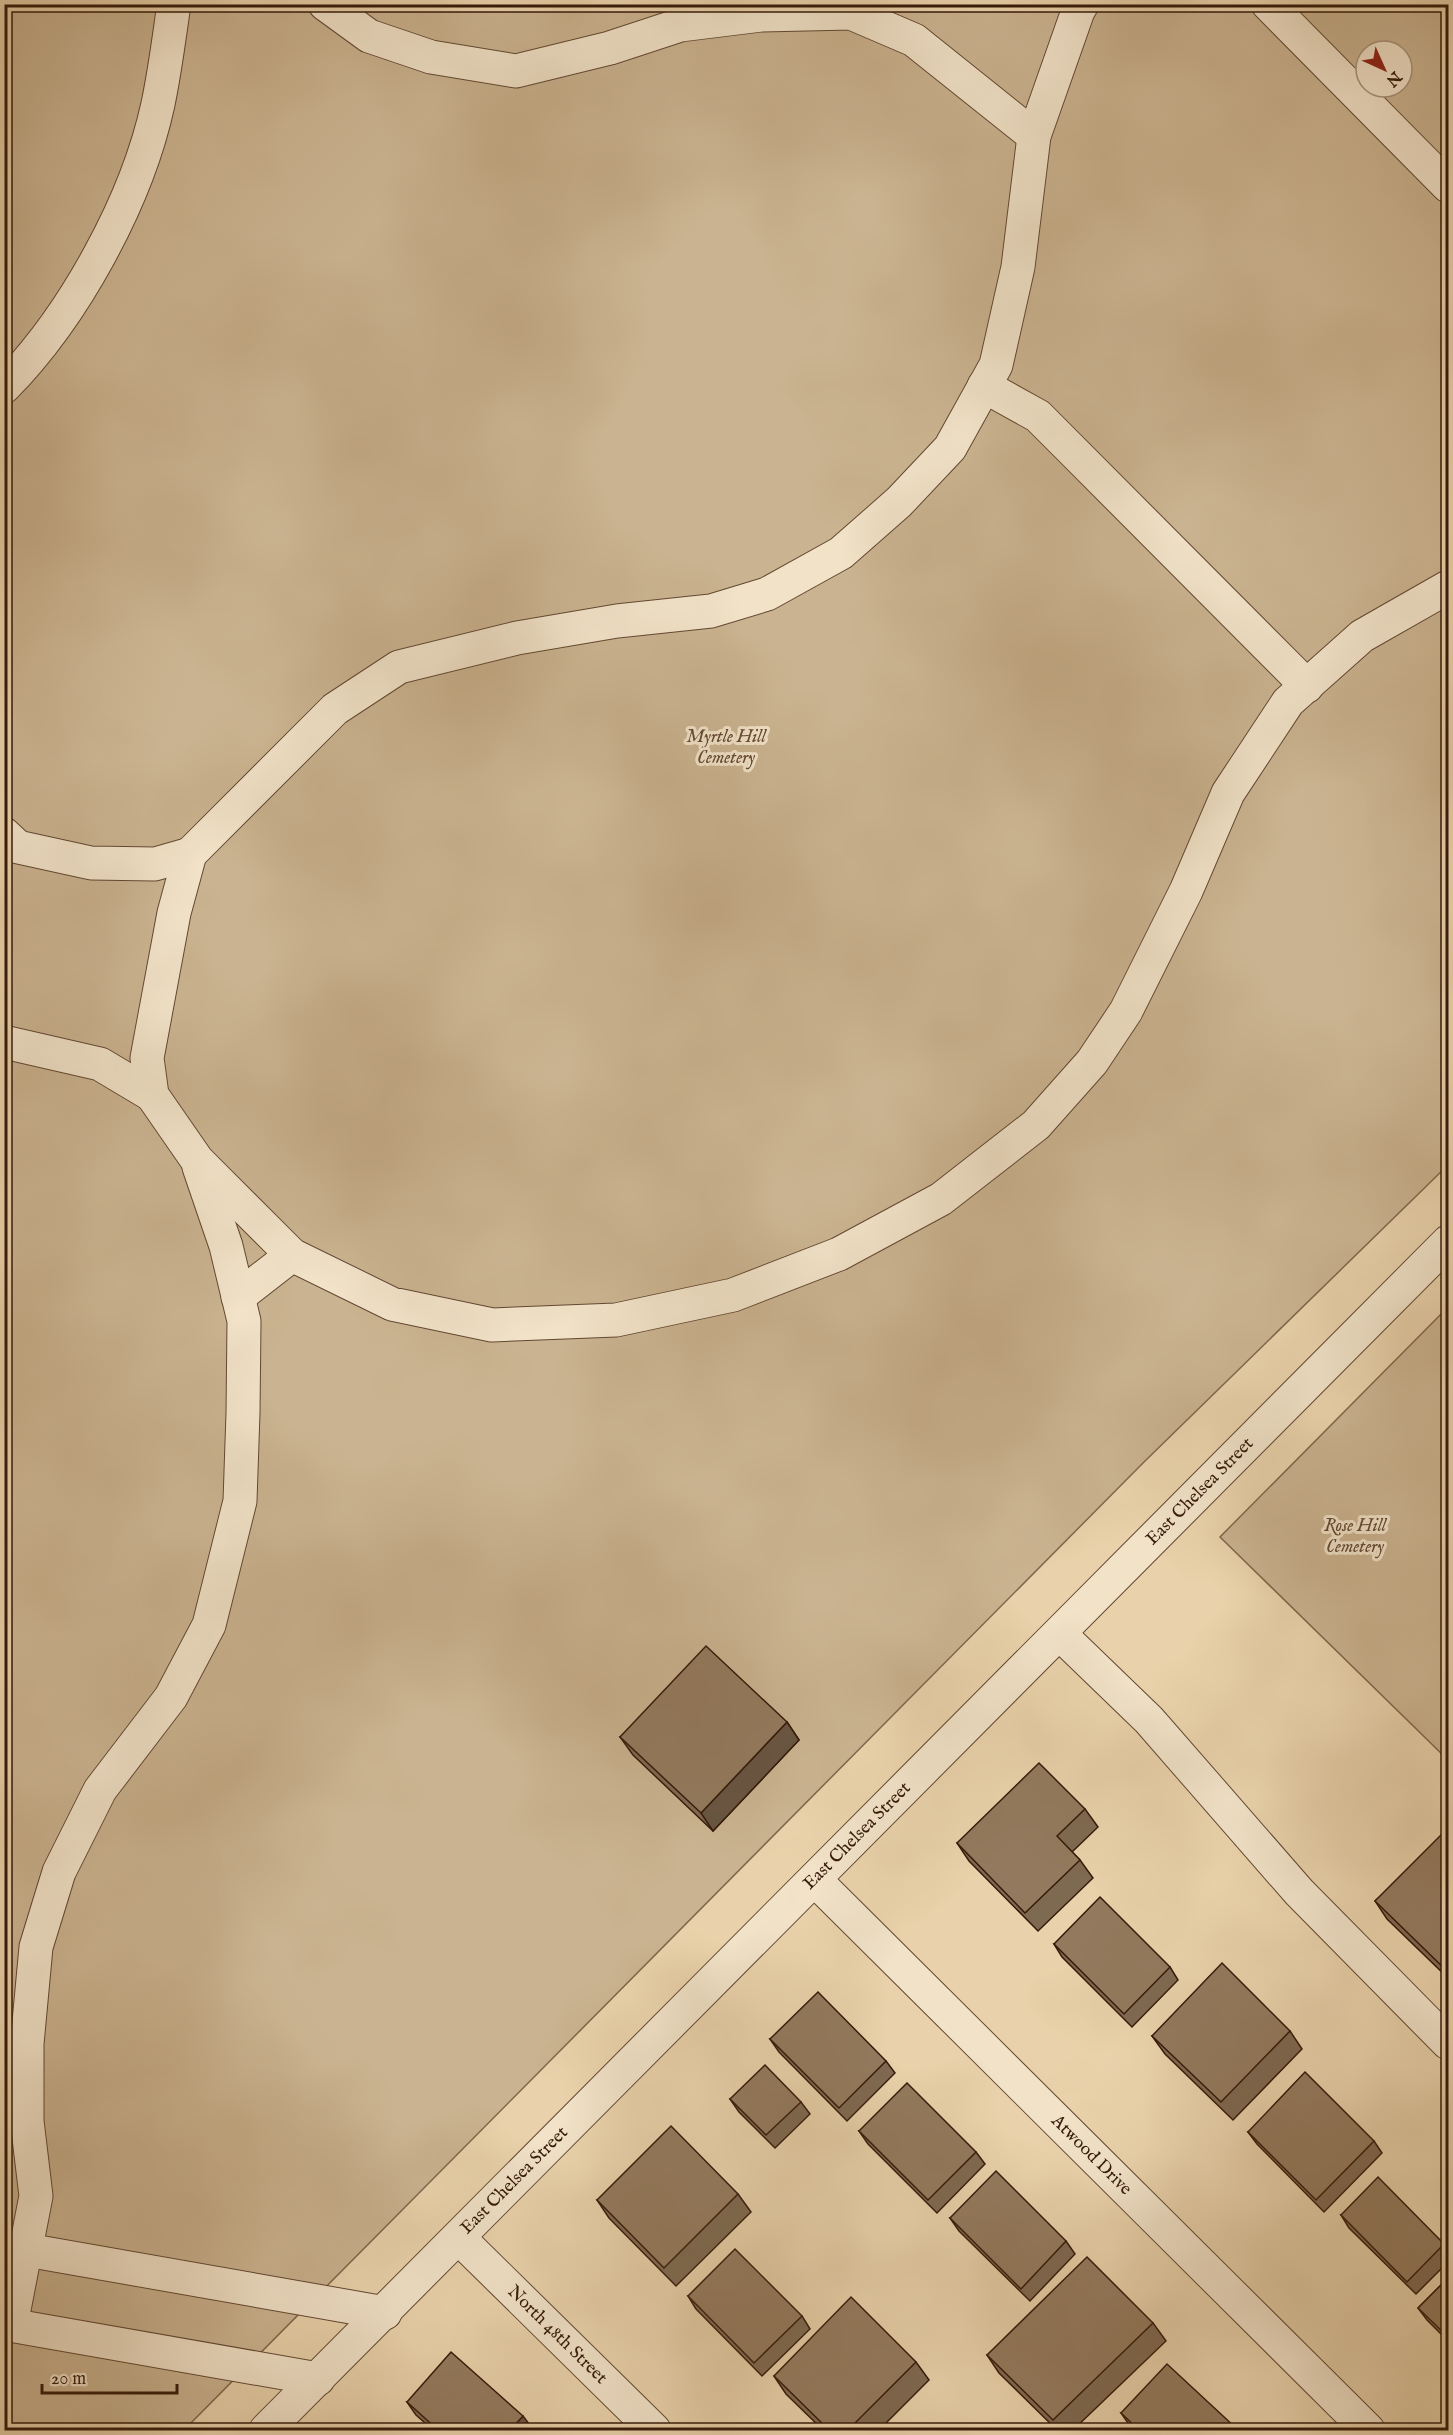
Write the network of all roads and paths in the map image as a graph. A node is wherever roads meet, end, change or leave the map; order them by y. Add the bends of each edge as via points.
1 (174, 4) edge
2 (325, 4) edge
3 (1082, 4) edge
4 (1268, 4) edge
5 (1034, 136) junction
6 (1449, 186) edge
7 (984, 386) junction
8 (4, 387) edge
9 (1449, 586) edge
10 (1307, 686) junction
11 (4, 834) edge
12 (190, 854) junction
13 (4, 1042) edge
14 (152, 1095) junction
15 (197, 1160) junction
16 (1449, 1242) edge
17 (292, 1255) junction
18 (238, 1297) junction
19 (1060, 1634) junction
20 (814, 1880) junction
21 (1449, 2043) edge
22 (459, 2238) junction
23 (15, 2248) edge
24 (385, 2313) junction
25 (8, 2324) edge
26 (318, 2379) junction
27 (266, 2430) edge
28 (654, 2430) edge
29 (1368, 2430) edge

1 - 8 street via 158,105 137,173 103,249 53,328
2 - 5 street via 369,36 431,57 516,71 610,48 680,25 761,15 851,13 914,40
3 - 5 street
4 - 6 street
5 - 7 street via 1018,267 996,365
7 - 10 street via 1038,416
7 - 12 street via 950,448 899,502 841,553 767,594 711,611 616,621 517,638 399,667 335,710
9 - 10 street via 1362,636
10 - 17 street via 1288,702 1227,793 1182,901 1126,1011 1092,1062 1036,1125 940,1199 839,1254 733,1295 616,1320 492,1325 392,1304
11 - 12 street via 18,847 91,863 155,864
12 - 14 street via 174,913 147,1058
13 - 14 street via 100,1064
14 - 15 street
15 - 17 street
15 - 18 street via 226,1246
16 - 19 street, East Chelsea Street
17 - 18 street
18 - 23 street via 244,1321 240,1501 209,1625 171,1697 100,1790 59,1872 36,1947 27,2044 27,2121 36,2196
19 - 20 street, East Chelsea Street
19 - 21 street via 1149,1720 1299,1892
20 - 22 street, East Chelsea Street
20 - 29 street, Atwood Drive
22 - 24 street, East Chelsea Street
22 - 28 street, North 48th Street
23 - 24 street
23 - 25 street
24 - 26 street, East Chelsea Street
25 - 26 street
26 - 27 street, East Chelsea Street

